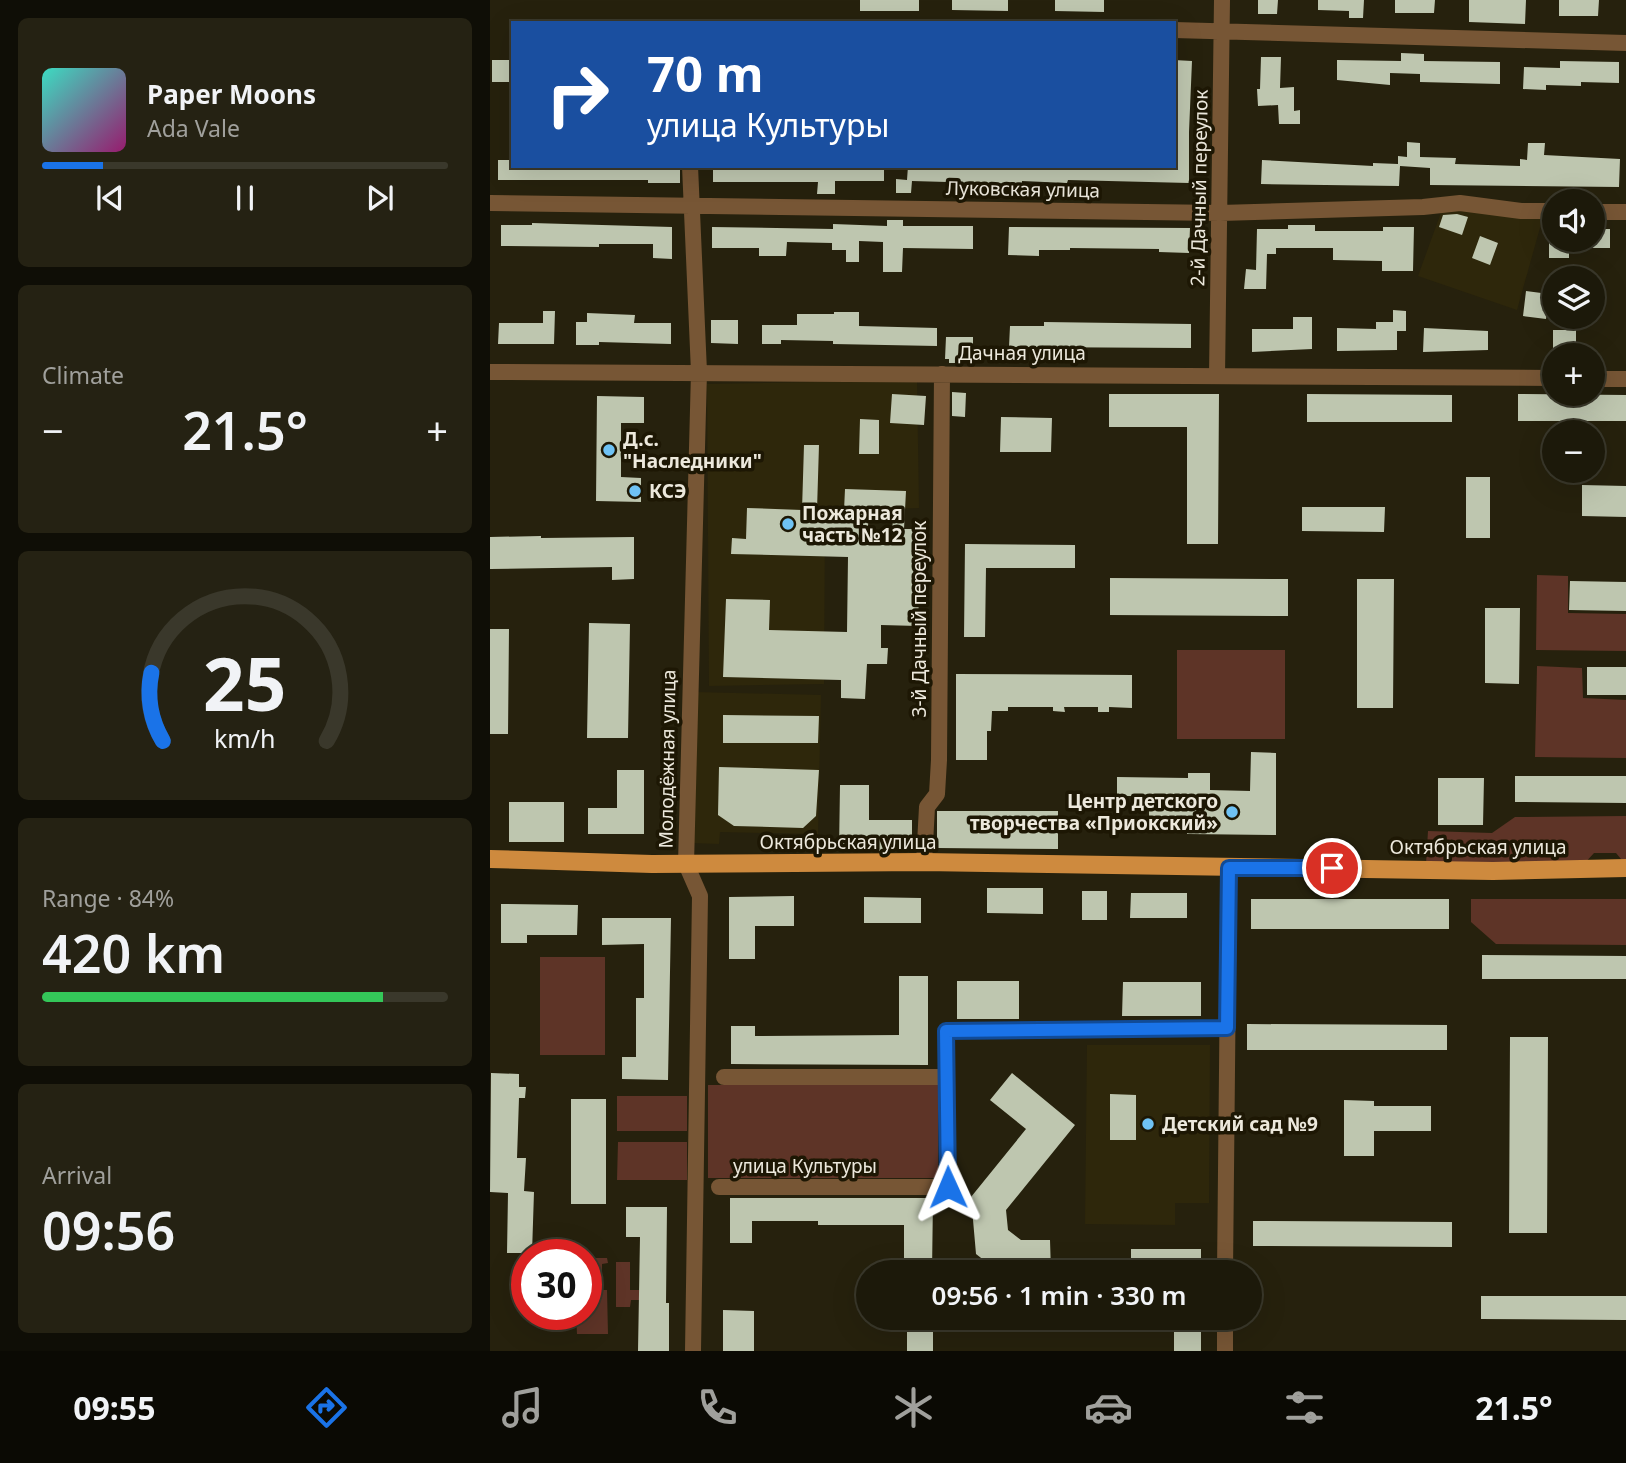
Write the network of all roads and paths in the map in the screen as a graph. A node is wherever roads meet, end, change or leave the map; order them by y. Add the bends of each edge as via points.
1 (1222, 0) edge
2 (1176, 30) edge
3 (1221, 30) junction
4 (1626, 43) edge
5 (690, 168) edge
6 (490, 204) edge
7 (691, 205) junction
8 (1542, 211) edge
9 (1605, 212) edge
10 (1626, 212) edge
11 (1220, 213) junction
12 (490, 372) edge
13 (699, 372) junction
14 (942, 374) junction
15 (1217, 376) junction
16 (1542, 378) edge
17 (1605, 379) edge
18 (1626, 379) edge
19 (490, 859) edge
20 (924, 862) junction
21 (686, 864) junction
22 (1229, 868) junction
23 (1626, 868) edge
24 (1227, 1028) junction
25 (724, 1077) dead end
26 (946, 1077) junction
27 (719, 1187) dead end
28 (1225, 1260) edge
29 (1225, 1330) edge
30 (693, 1351) edge
31 (1225, 1351) edge

1 - 3 street, 2-й Дачный переулок
2 - 3 street
3 - 4 street
3 - 11 street, 2-й Дачный переулок
5 - 7 street, Молодёжная улица
6 - 7 street, Луковская улица
7 - 11 street, Луковская улица
7 - 13 street, Молодёжная улица
8 - 11 street, Луковская улица via 1460,203
9 - 10 street
11 - 15 street, 2-й Дачный переулок
12 - 13 street, Дачная улица
13 - 14 street, Дачная улица
13 - 21 street, Молодёжная улица
14 - 15 street, Дачная улица
14 - 20 street, 3-й Дачный переулок via 939,761 937,794 927,807
15 - 16 street, Дачная улица
17 - 18 street
19 - 21 main road, Октябрьская улица
20 - 21 main road, Октябрьская улица
20 - 22 main road, Октябрьская улица
21 - 30 street, Молодёжная улица via 700,896
22 - 23 main road, Октябрьская улица
22 - 24 street
24 - 26 street, улица Культуры via 946,1031
24 - 28 street
25 - 26 street
26 - 27 street, улица Культуры via 948,1187
29 - 31 street

